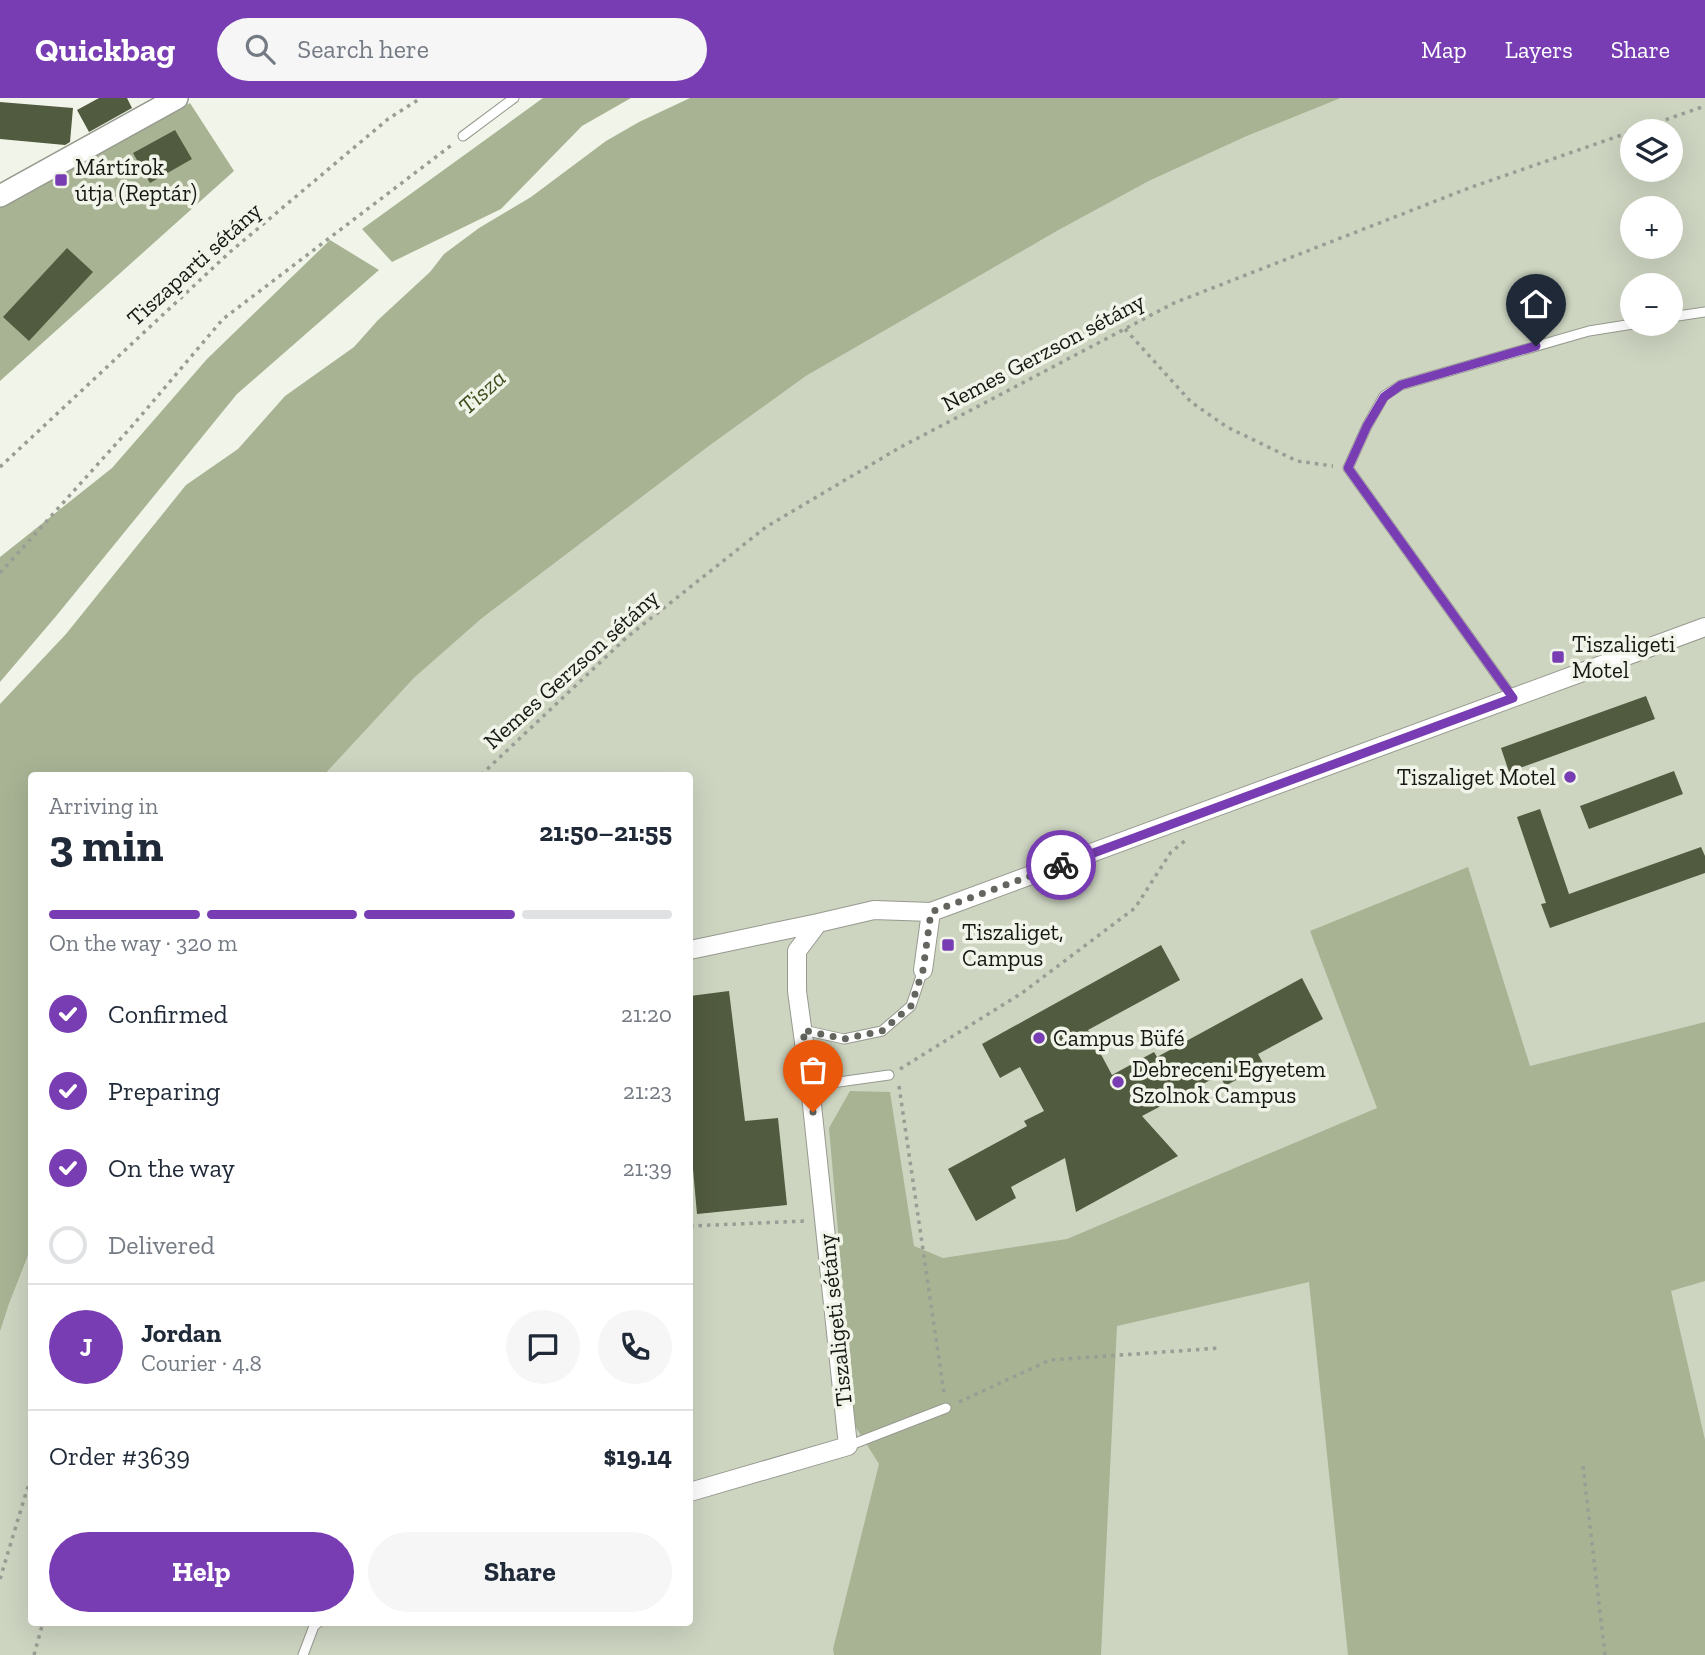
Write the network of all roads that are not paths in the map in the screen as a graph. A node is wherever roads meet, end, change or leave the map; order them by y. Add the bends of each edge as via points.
1 (177, 98) edge
2 (514, 98) edge
3 (463, 136) road end
4 (0, 196) edge
5 (1705, 312) edge
6 (1683, 315) edge
7 (1620, 326) edge
8 (1705, 628) edge
9 (1513, 698) junction
10 (931, 912) junction
11 (818, 923) junction
12 (693, 949) edge
13 (923, 970) joint
14 (803, 1030) junction
15 (893, 1073) road end
16 (810, 1086) junction
17 (946, 1408) road end
18 (848, 1446) junction
19 (693, 1491) edge
20 (314, 1626) edge
21 (303, 1655) edge

1 - 4 street
2 - 3 lane
5 - 6 lane
7 - 9 lane via 1401,385 1384,397 1348,468
8 - 9 street
9 - 10 street
10 - 11 street via 874,910
10 - 13 street
11 - 12 street
11 - 14 street, Tiszaligeti sétány via 797,951
13 - 14 lane via 911,1006 882,1031 844,1039
14 - 16 street, Tiszaligeti sétány
15 - 16 lane
16 - 18 street, Tiszaligeti sétány
17 - 18 lane
18 - 19 street
20 - 21 lane

